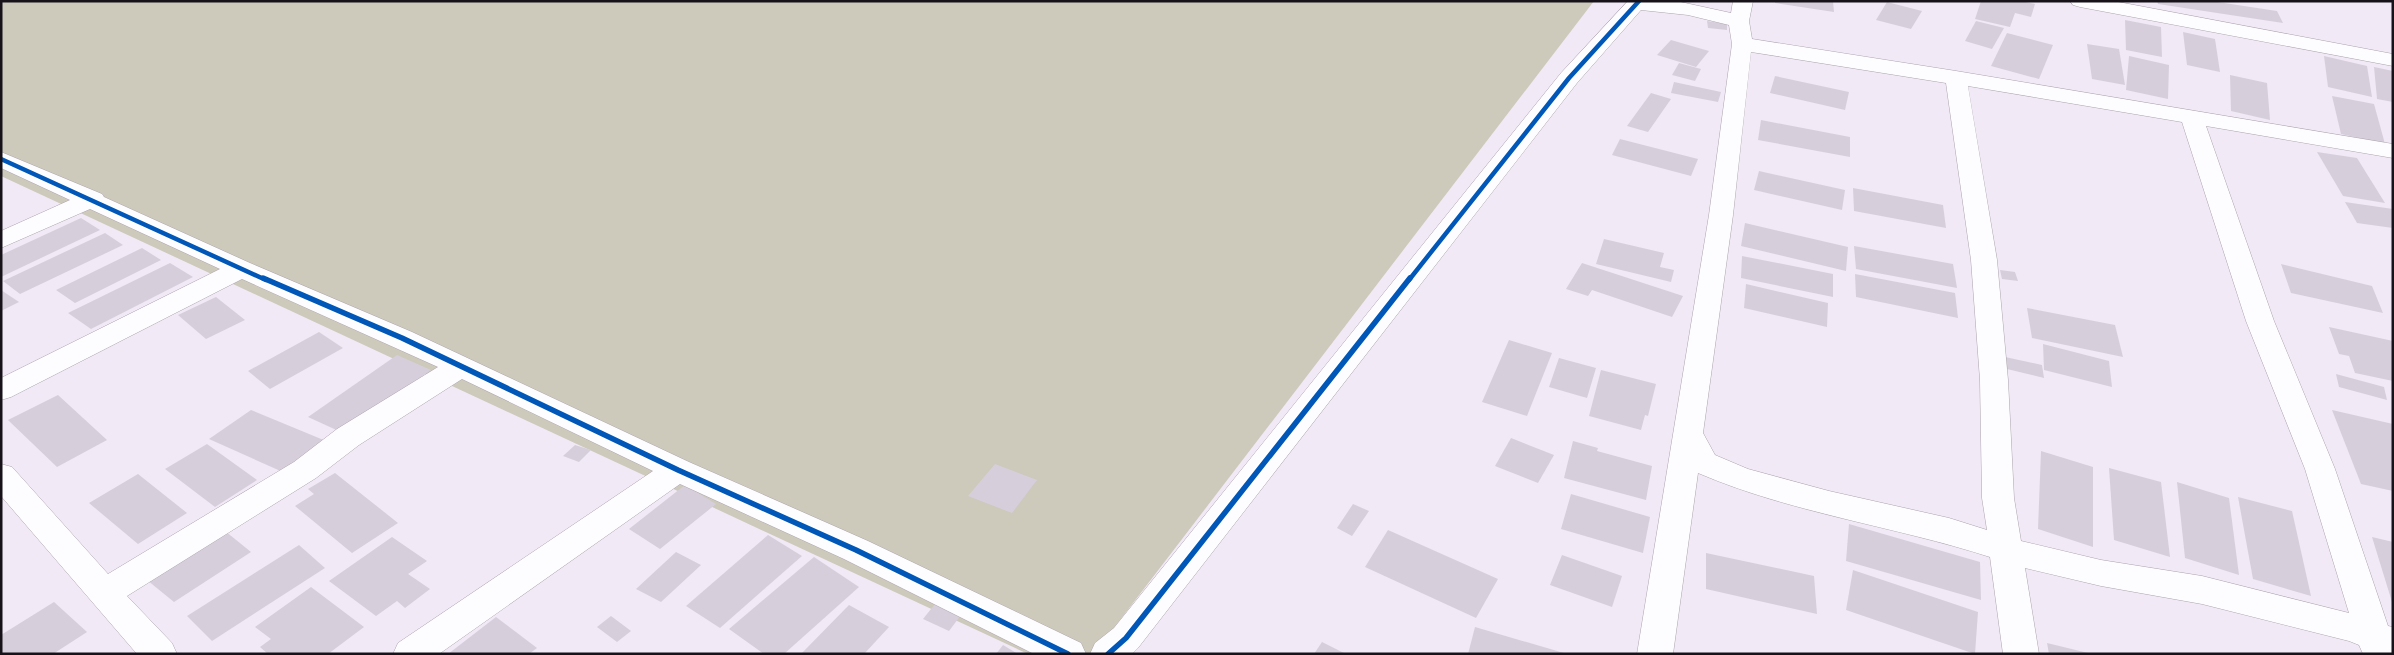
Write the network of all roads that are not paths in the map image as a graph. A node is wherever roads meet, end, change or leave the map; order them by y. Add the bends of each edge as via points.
1 (2080, 1) edge
2 (1638, 3) edge
3 (2110, 5) edge
4 (1741, 22) edge
5 (2393, 60) edge
6 (1956, 77) junction
7 (2192, 117) junction
8 (2393, 151) edge
9 (1, 158) edge
10 (93, 199) junction
11 (1, 240) edge
12 (241, 269) junction
13 (461, 366) junction
14 (1, 390) edge
15 (1688, 433) junction
16 (678, 470) junction
17 (1, 475) edge
18 (2006, 549) junction
19 (104, 593) junction
20 (2383, 644) edge
21 (159, 654) edge
22 (411, 654) edge
23 (1068, 654) edge
24 (1108, 654) edge
25 (1656, 654) edge
26 (2021, 654) edge

1 - 3 street
2 - 4 street via 1672,5
2 - 24 street via 1569,78 1126,638
3 - 5 street
4 - 6 street
4 - 15 street via 1721,215
6 - 7 street
6 - 18 street via 1984,260 1994,380 1998,498
7 - 8 street
7 - 20 street via 2260,321 2320,469
9 - 10 street
10 - 11 street
10 - 12 street
12 - 13 street
12 - 14 street
13 - 16 street
13 - 19 street via 348,437 305,470
15 - 18 street via 1704,463 1740,478 1949,531
15 - 25 street
16 - 22 street
16 - 23 street via 856,550
17 - 19 street
18 - 20 street via 2101,573 2202,590 2349,627
18 - 26 street
19 - 21 street

